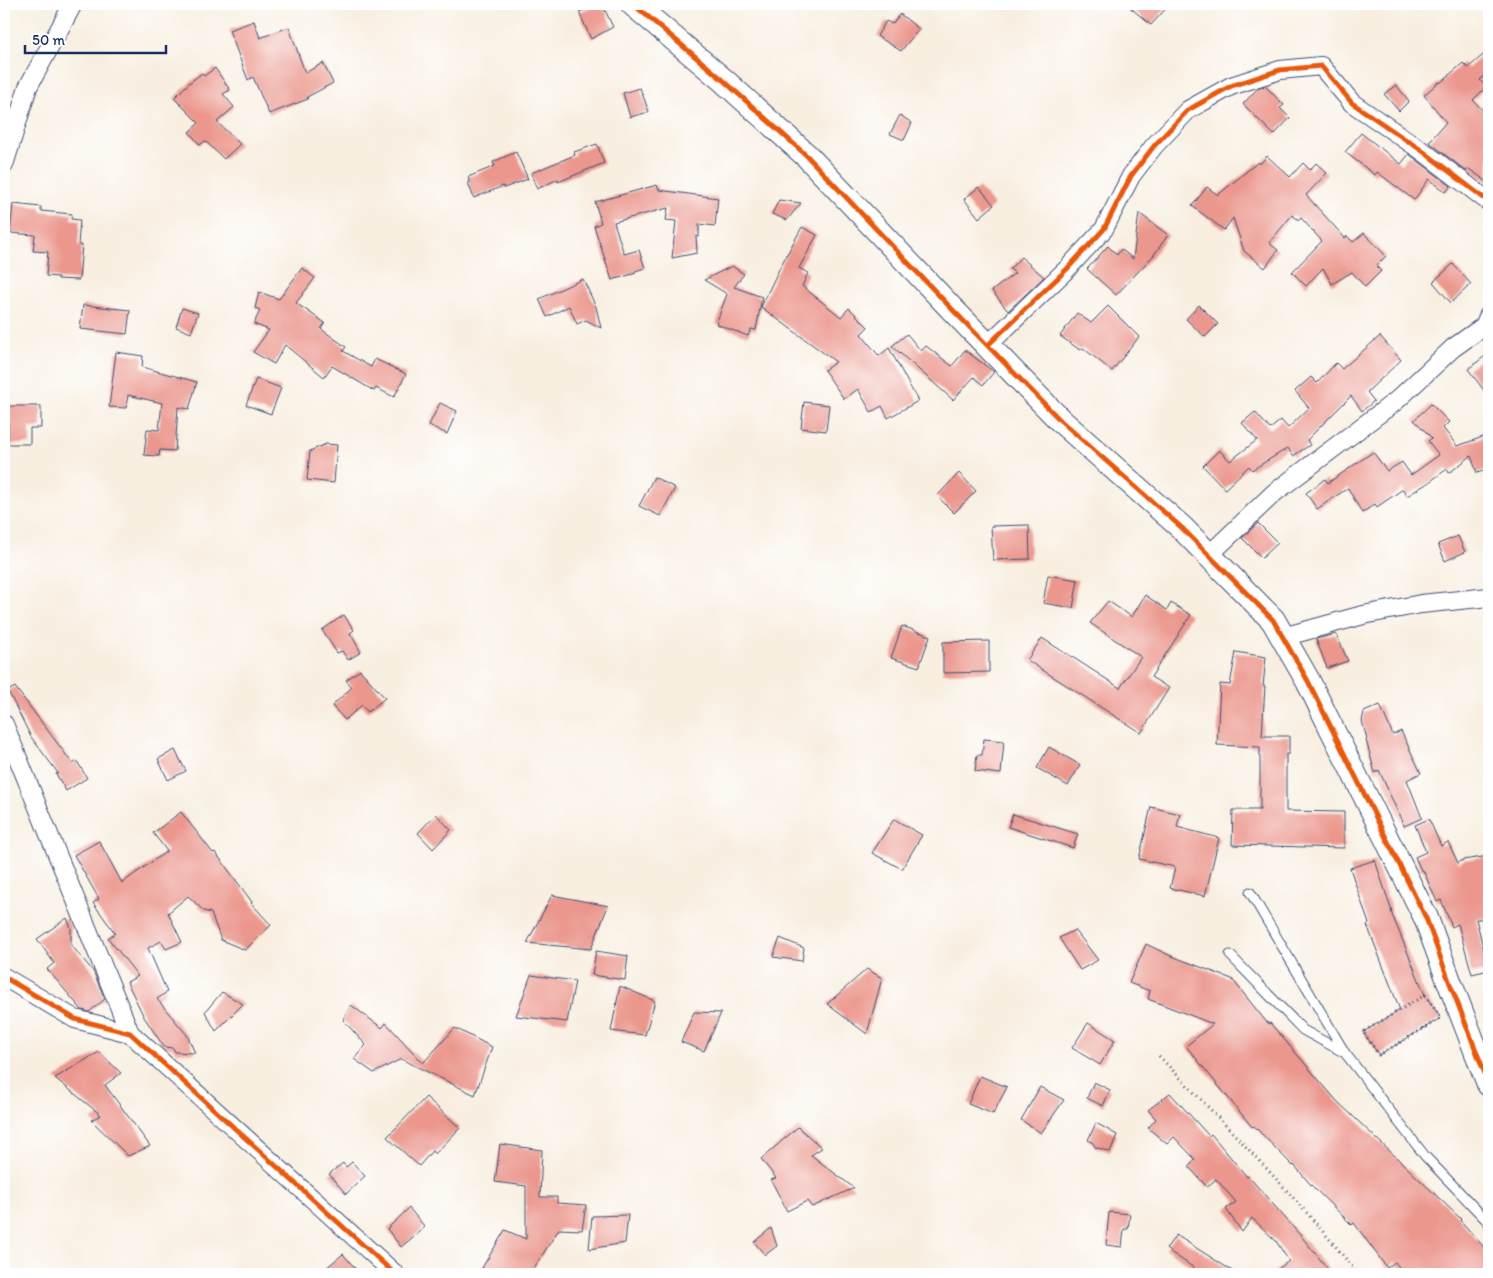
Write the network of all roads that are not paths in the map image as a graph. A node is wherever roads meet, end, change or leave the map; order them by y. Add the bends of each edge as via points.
1 (73, 4) edge
2 (633, 4) edge
3 (4, 164) edge
4 (1489, 202) edge
5 (1489, 315) edge
6 (988, 346) junction
7 (1209, 555) junction
8 (1489, 597) edge
9 (1283, 637) junction
10 (4, 724) edge
11 (1250, 892) dead end
12 (1230, 956) dead end
13 (4, 977) edge
14 (130, 1033) junction
15 (1345, 1053) junction
16 (1489, 1084) edge
17 (1489, 1223) edge
18 (395, 1274) edge

1 - 3 street via 28,87
2 - 6 street via 807,156
4 - 6 street via 1352,102 1322,66 1280,70 1231,86 1188,110 1131,176 1104,229
5 - 7 street via 1484,326 1453,348 1396,401 1274,493
6 - 7 street via 1061,421
7 - 9 street via 1273,620
8 - 9 street via 1413,605
9 - 16 street via 1426,918
10 - 14 street
11 - 15 lane
12 - 15 lane via 1304,1030
13 - 14 street via 75,1019
14 - 18 street
15 - 17 lane via 1425,1156

